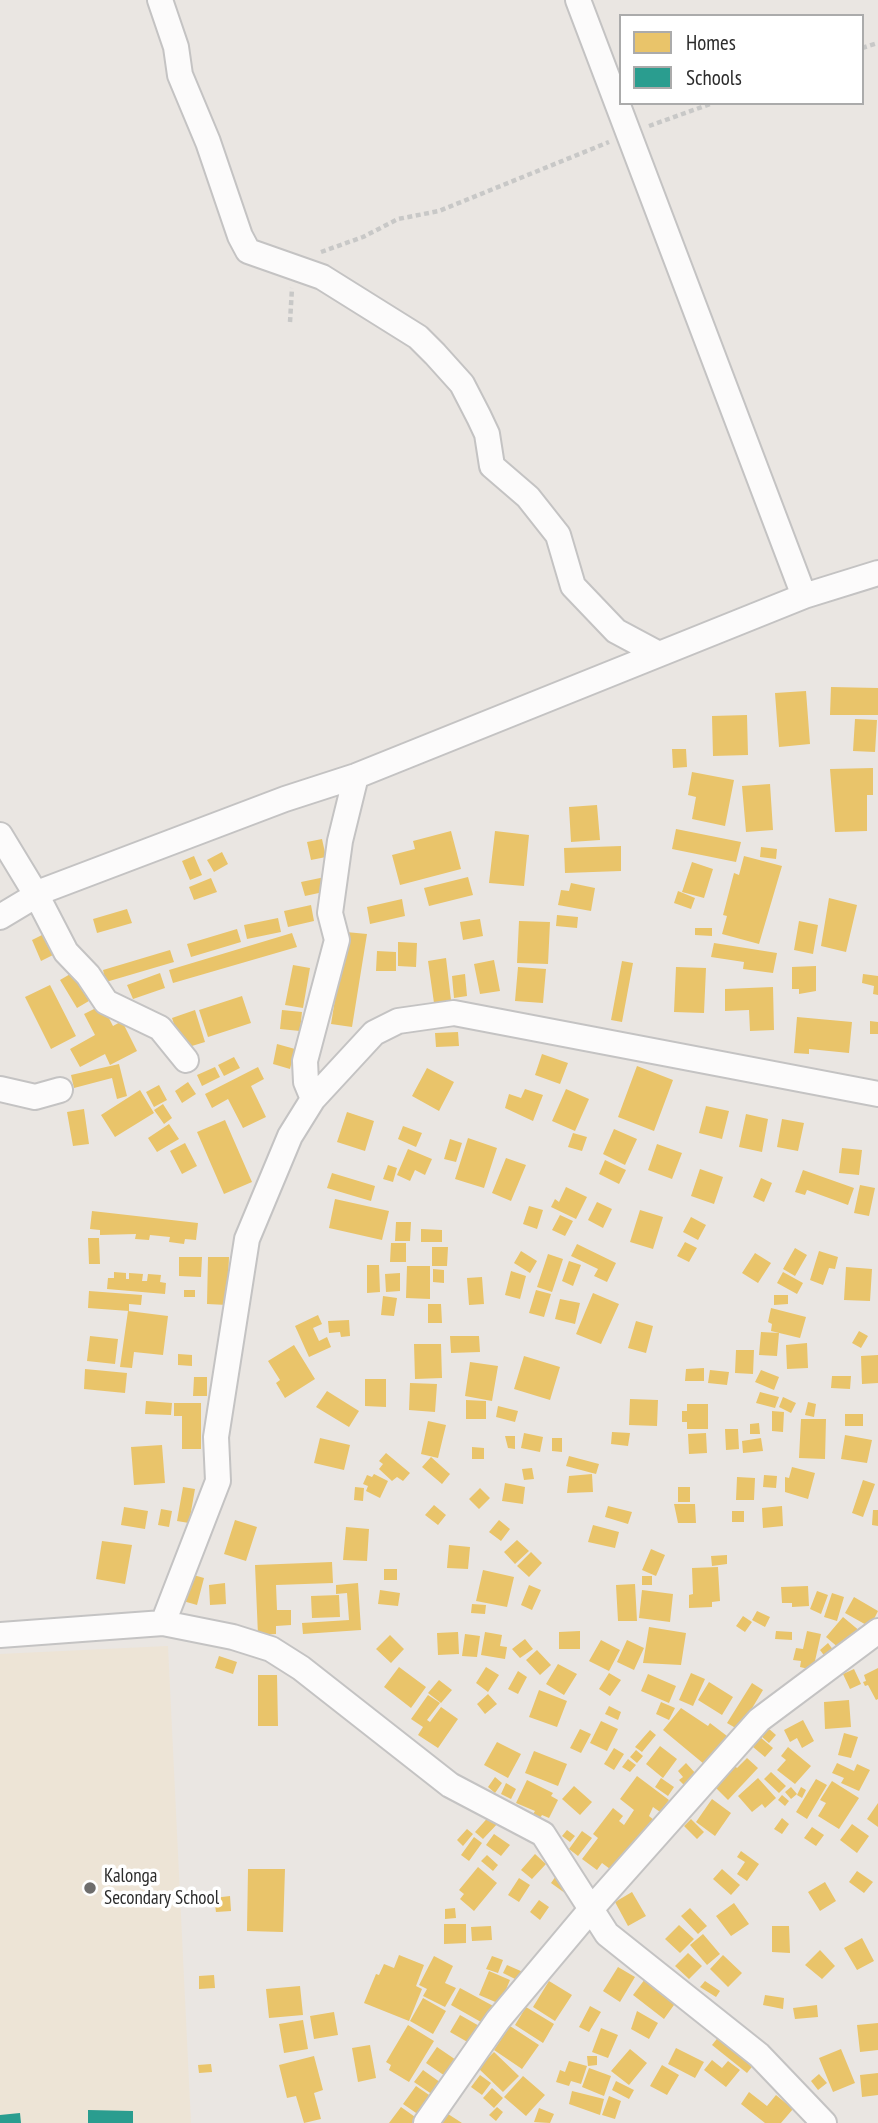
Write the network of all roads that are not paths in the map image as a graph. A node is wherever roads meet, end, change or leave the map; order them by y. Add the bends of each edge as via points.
1 (160, 0) edge
2 (578, 0) edge
3 (878, 573) edge
4 (804, 597) junction
5 (659, 654) junction
6 (356, 776) junction
7 (0, 835) edge
8 (37, 897) junction
9 (0, 917) edge
10 (186, 1060) dead end
11 (0, 1089) edge
12 (61, 1090) dead end
13 (878, 1094) edge
14 (313, 1099) junction
15 (163, 1623) junction
16 (878, 1630) edge
17 (0, 1635) edge
18 (592, 1908) junction
19 (426, 2123) edge
20 (824, 2123) edge

1 - 5 street via 180,75 248,251 329,281 418,337 453,371 487,434 492,466 528,497 558,535 573,586 617,631
2 - 4 street
3 - 4 street
4 - 5 street
5 - 6 street
6 - 8 street via 57,885
6 - 14 street via 330,913 337,940 305,1061
7 - 8 street
8 - 9 street
8 - 10 street via 66,952 106,1002 160,1028
11 - 12 street via 35,1097
13 - 14 street via 454,1013 398,1021 374,1033
14 - 15 street via 290,1136 247,1239 216,1437 218,1481
15 - 17 street
15 - 18 street via 271,1649 301,1668 450,1785 543,1834
16 - 18 street via 759,1720
18 - 19 street via 498,2020
18 - 20 street via 603,1928 630,1955 759,2055

